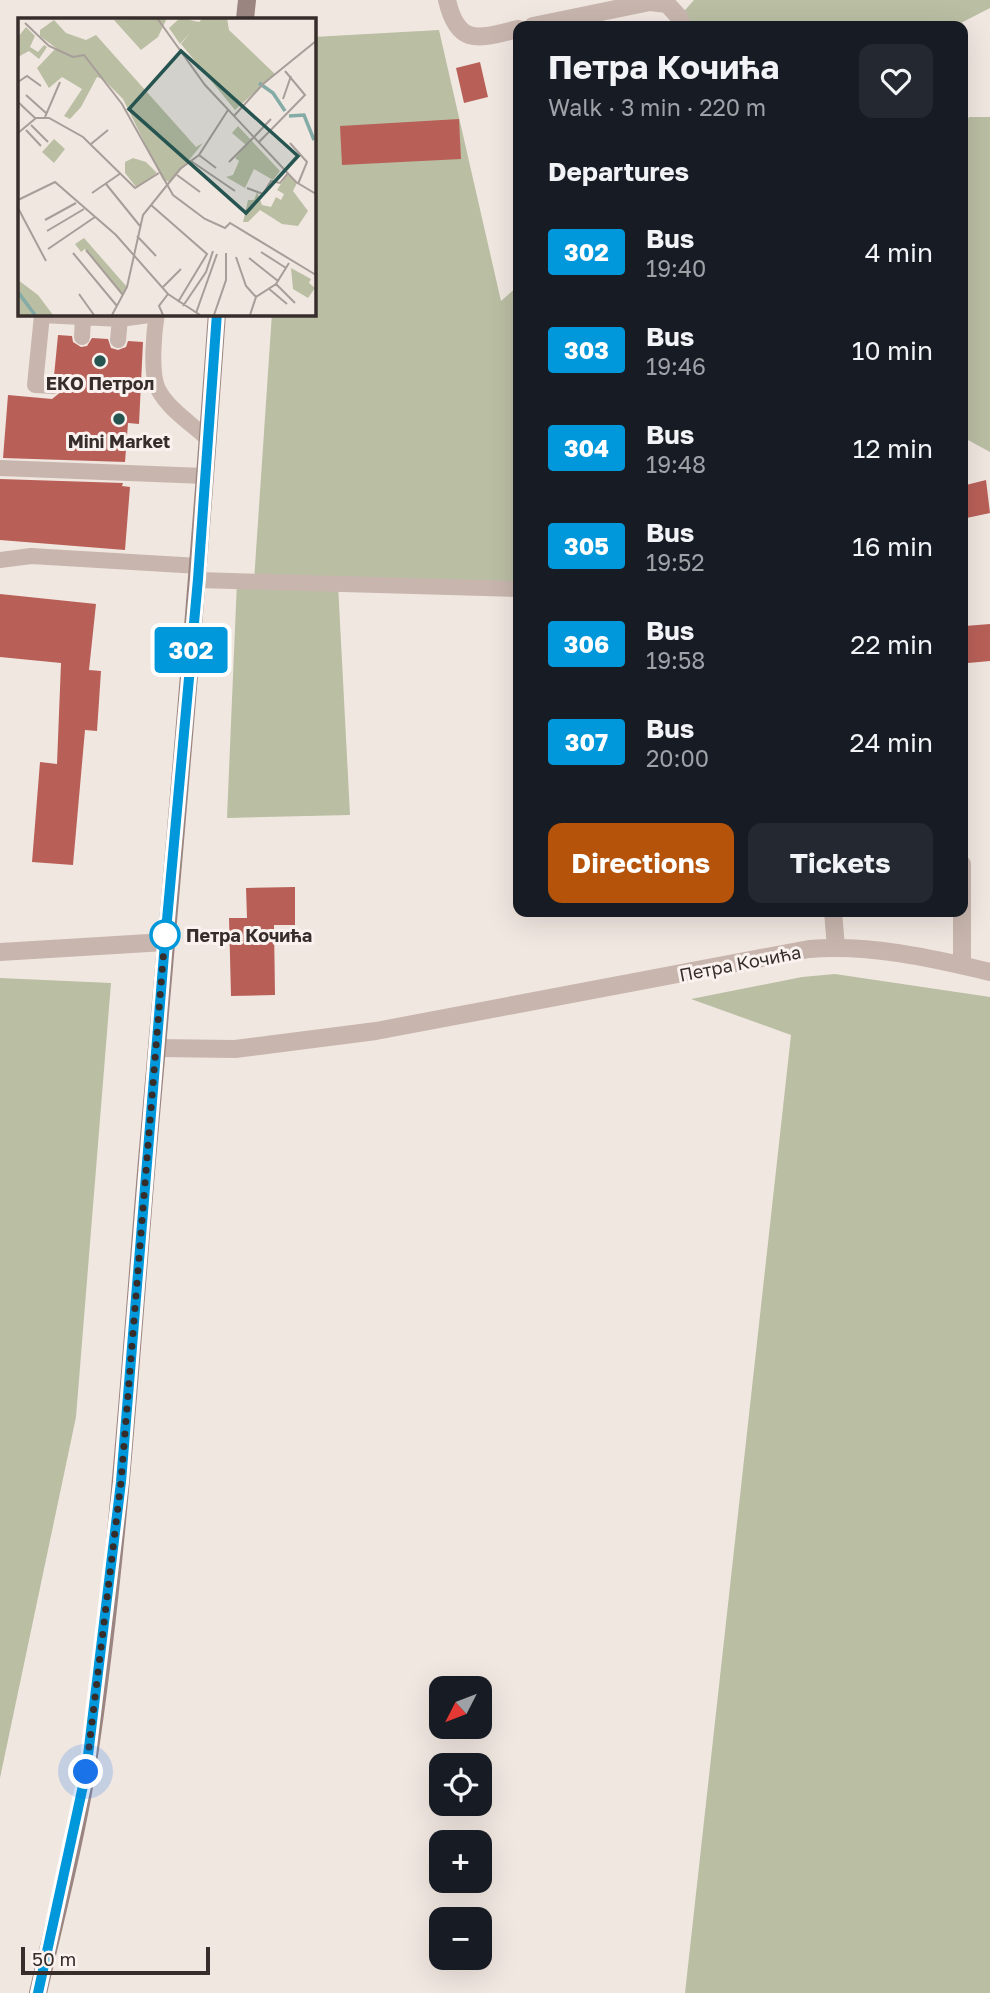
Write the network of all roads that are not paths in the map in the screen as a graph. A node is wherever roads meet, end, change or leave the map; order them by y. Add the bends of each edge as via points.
1 (247, 0) edge
2 (447, 0) edge
3 (245, 18) edge
4 (557, 21) edge
5 (680, 21) edge
6 (513, 30) edge
7 (43, 315) edge
8 (53, 315) edge
9 (150, 315) edge
10 (157, 315) edge
11 (217, 315) edge
12 (83, 318) junction
13 (120, 319) junction
14 (82, 337) dead end
15 (118, 340) dead end
16 (54, 386) dead end
17 (158, 389) junction
18 (142, 392) dead end
19 (208, 439) junction
20 (0, 468) edge
21 (205, 475) junction
22 (0, 560) edge
23 (198, 573) junction
24 (513, 589) edge
25 (833, 917) edge
26 (962, 917) edge
27 (165, 942) junction
28 (836, 947) junction
29 (0, 951) edge
30 (962, 965) junction
31 (990, 972) edge
32 (158, 1043) junction
33 (38, 1993) edge

1 - 3 main road
2 - 6 street via 451,17 463,32 478,38
4 - 5 street via 650,2 667,4
7 - 16 lane via 35,385
8 - 12 lane
9 - 13 lane
10 - 17 lane
11 - 19 main road
12 - 13 lane
12 - 14 lane
13 - 15 lane
17 - 18 lane
17 - 19 lane
19 - 21 main road
20 - 21 lane
21 - 23 main road
22 - 23 lane via 31,556
23 - 24 lane
23 - 27 main road
25 - 28 street
26 - 30 street
27 - 29 street
27 - 32 main road
28 - 30 street, Петра Кочића
28 - 32 street, Петра Кочића via 376,1031 235,1049
30 - 31 street, Петра Кочића
32 - 33 main road via 121,1482 98,1685 86,1772

